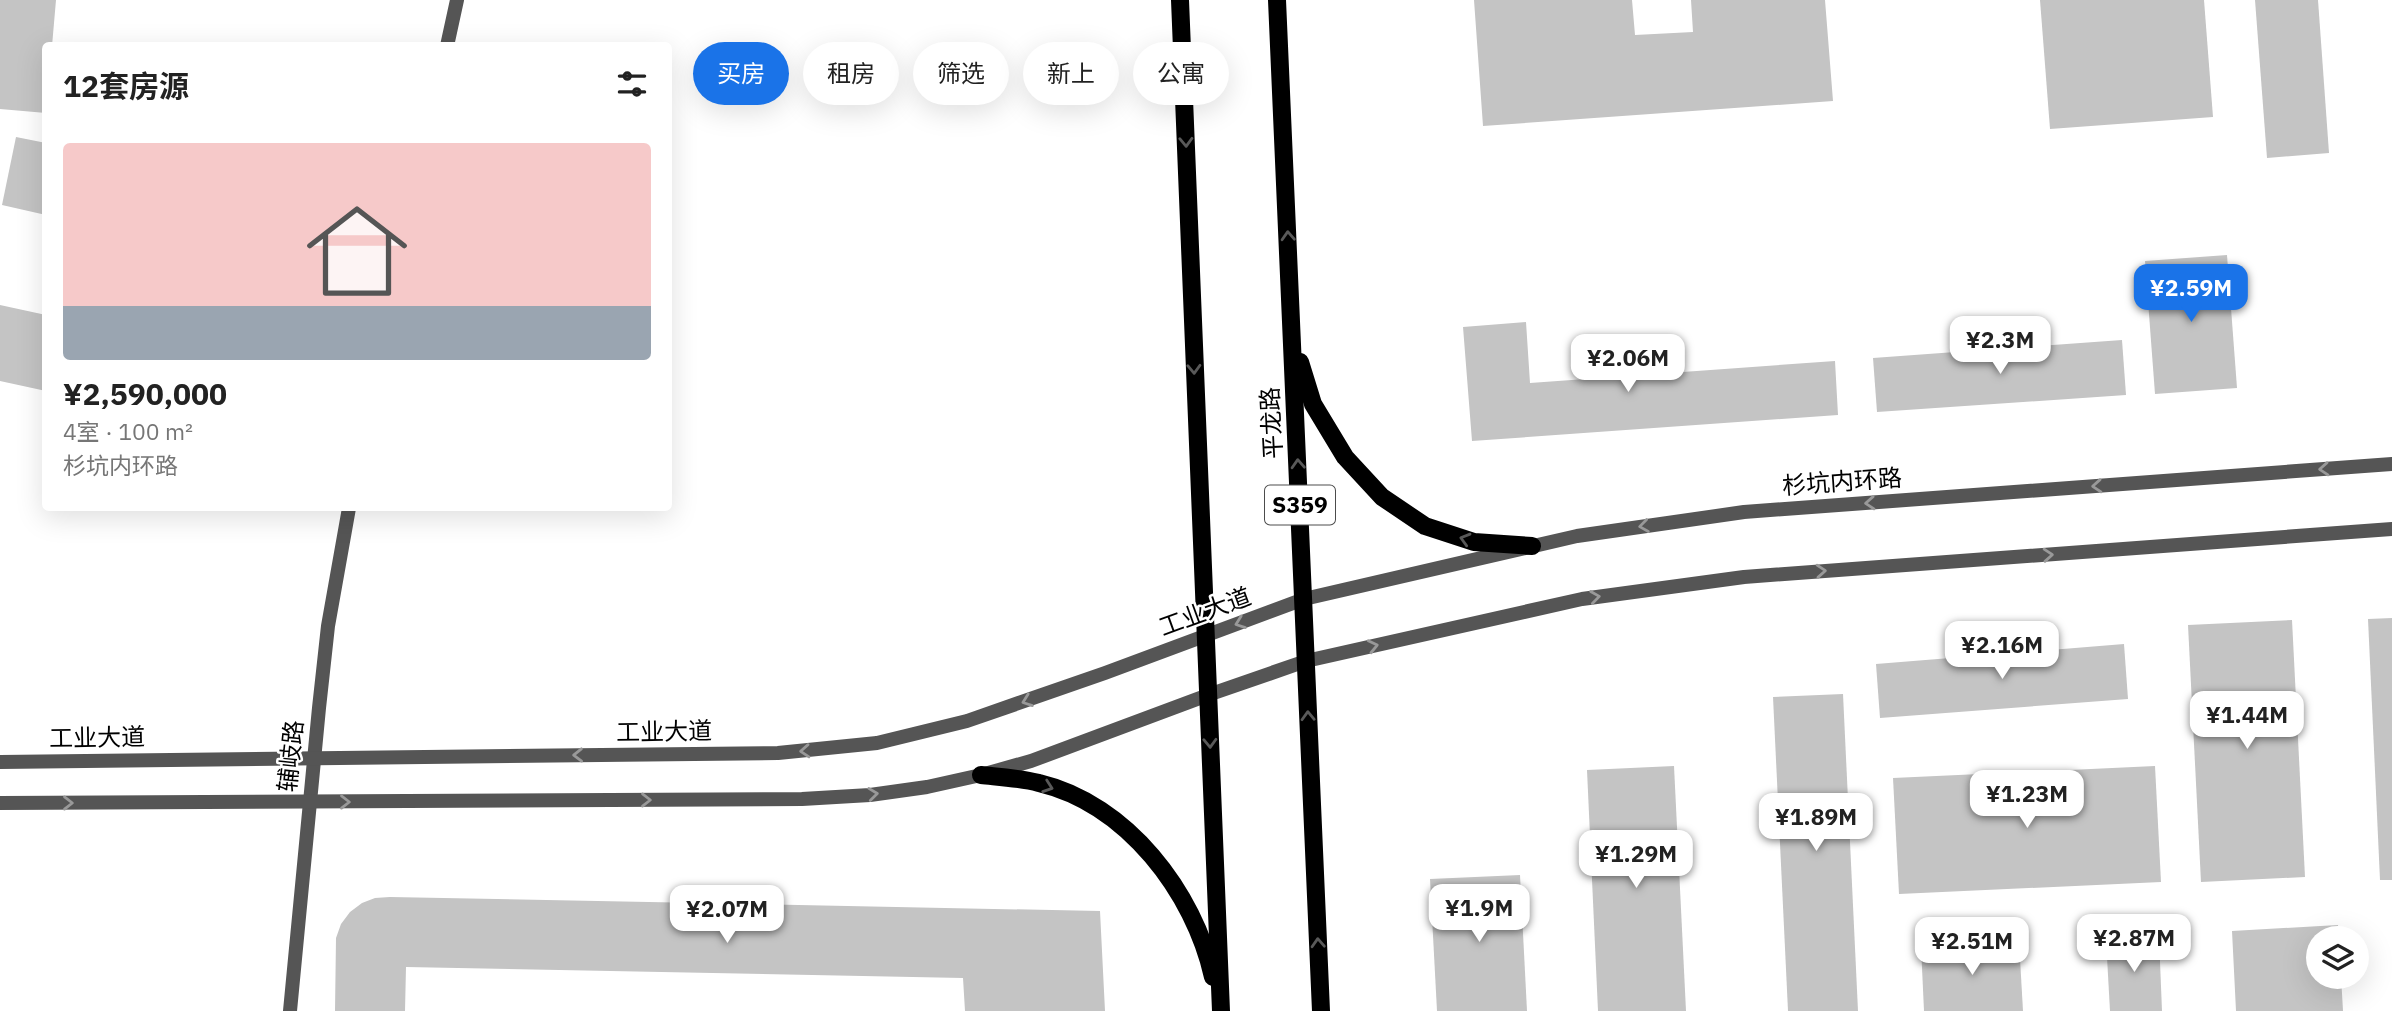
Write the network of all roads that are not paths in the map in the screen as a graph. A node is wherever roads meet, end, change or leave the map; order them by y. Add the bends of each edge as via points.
1 (457, 0) edge
2 (1180, 0) edge
3 (1277, 0) edge
4 (448, 42) edge
5 (1293, 338) junction
6 (2392, 464) edge
7 (348, 511) edge
8 (2392, 529) edge
9 (1532, 546) junction
10 (1304, 599) junction
11 (1205, 636) junction
12 (1306, 661) junction
13 (1208, 695) junction
14 (314, 758) junction
15 (0, 762) edge
16 (981, 775) junction
17 (309, 802) junction
18 (0, 803) edge
19 (290, 1011) edge
20 (1221, 1011) edge
21 (1321, 1011) edge

1 - 4 street
2 -> 11 main road
5 -> 3 main road, 平龙路 / S359
9 -> 5 main road via 1474,542 1425,526 1382,497 1345,457 1313,404
10 -> 5 main road, 平龙路 / S359
6 -> 9 street, 杉坑内环路 via 1744,512
7 - 14 street, 辅岐路 via 328,626
12 -> 8 street via 1582,599 1744,577
9 - 10 street, 杉坑内环路
10 -> 11 street, 工业大道
10 - 12 main road, 平龙路 / S359
11 - 13 main road
11 -> 14 street, 工业大道 via 980,717 877,743 778,753
12 - 13 street
21 -> 12 main road, 平龙路 / S359
13 - 16 street
13 -> 20 main road
14 - 15 street, 工业大道
14 - 17 street, 辅岐路
17 -> 16 street via 802,799 870,795
16 -> 20 main road via 1040,783 1080,799 1115,820 1147,850 1197,927
18 -> 17 street
17 - 19 street, 辅岐路

